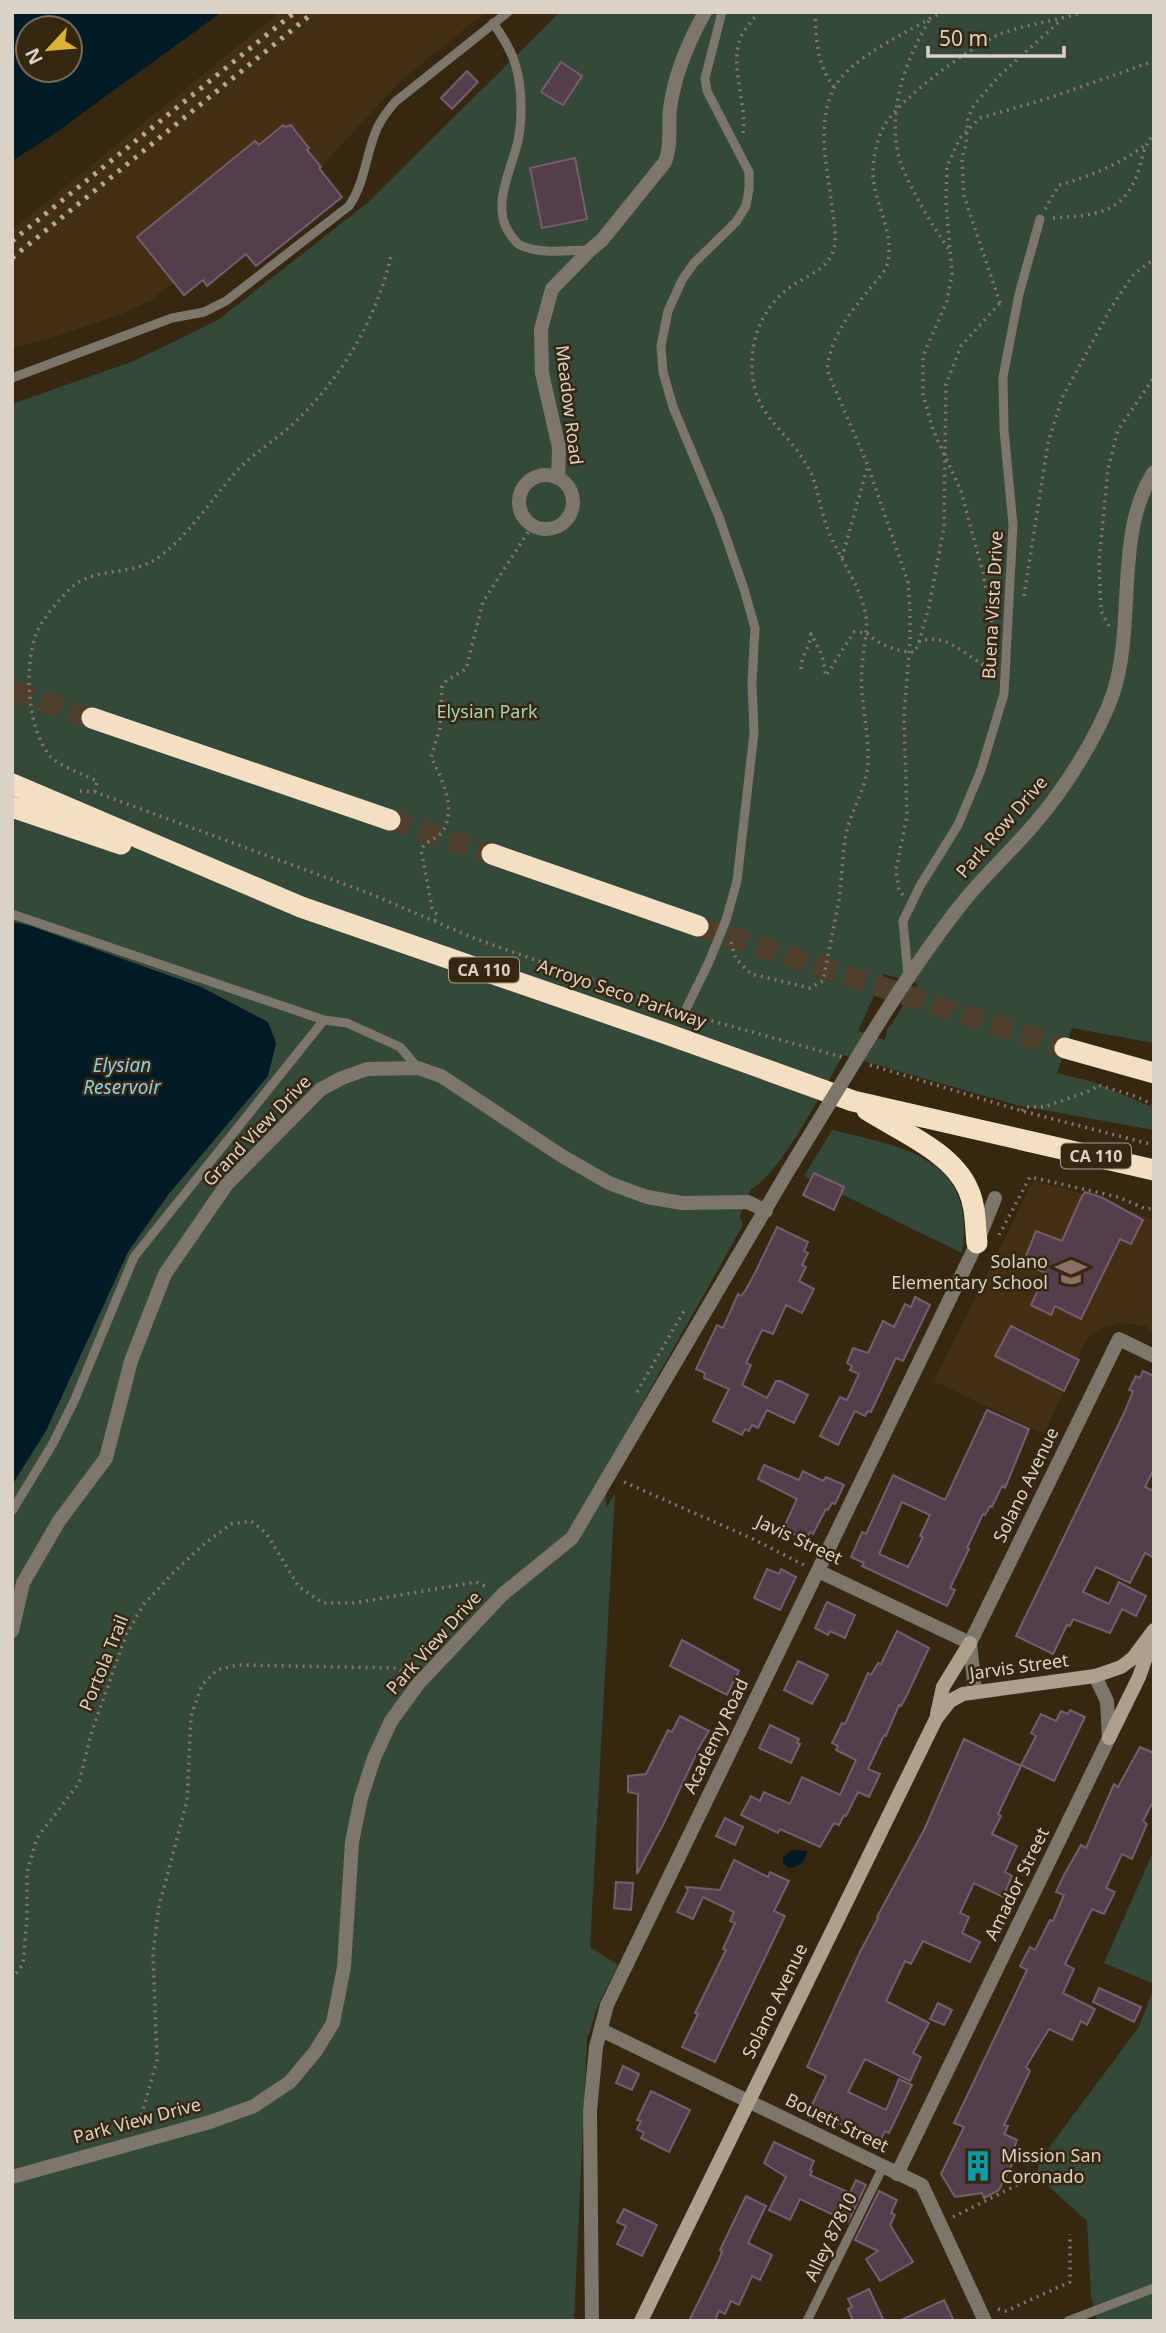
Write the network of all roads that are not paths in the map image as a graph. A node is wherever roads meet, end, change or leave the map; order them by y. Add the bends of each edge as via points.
1 (508, 12) edge
2 (705, 12) edge
3 (722, 12) edge
4 (493, 23) junction
5 (1040, 219) road end
6 (590, 250) junction
7 (12, 378) edge
8 (1154, 472) edge
9 (558, 478) junction
10 (92, 718) tunnel mouth
11 (12, 784) edge
12 (12, 807) edge
13 (390, 820) tunnel mouth
14 (492, 853) tunnel mouth
15 (301, 907) junction
16 (12, 914) edge
17 (698, 926) tunnel mouth
18 (908, 975) junction
19 (684, 1013) road end
20 (324, 1020) junction
21 (1065, 1048) tunnel mouth
22 (418, 1068) junction
23 (1154, 1073) edge
24 (853, 1101) junction
25 (1154, 1170) edge
26 (789, 1171) joint
27 (995, 1198) dead end
28 (766, 1211) junction
29 (977, 1243) junction
30 (1154, 1356) edge
31 (12, 1511) edge
32 (818, 1571) junction
33 (12, 1631) edge
34 (1154, 1633) edge
35 (970, 1643) junction
36 (1095, 1675) junction
37 (975, 1691) junction
38 (950, 1701) joint
39 (936, 1719) junction
40 (1109, 1738) junction
41 (601, 2030) junction
42 (748, 2100) junction
43 (883, 2166) junction
44 (897, 2174) junction
45 (12, 2177) edge
46 (1154, 2288) edge
47 (592, 2321) edge
48 (641, 2321) edge
49 (807, 2321) edge
50 (985, 2321) edge
51 (1068, 2321) edge

1 - 4 lane
2 - 6 street, Meadow Road via 674,84 665,162
3 - 19 lane via 705,78 715,109 750,172 746,206 682,280 668,311 661,345 673,407 719,517 755,628 754,733 737,881 726,920
4 - 6 lane via 511,47 521,107 502,202 506,228 518,245 540,251
4 - 7 lane via 395,102 381,120 360,190 349,206 226,300 204,312 172,318
5 - 18 lane, Buena Vista Drive via 1003,377 1013,525 1004,694 981,771 958,825 902,921
6 - 9 street, Meadow Road via 552,289 541,329 542,373 559,449
8 - 18 street, Park Row Drive via 1134,520 1122,653 1112,695 1070,776 1038,820 968,895
9 - 9 street, Meadow Road via 570,490 570,516 557,528 531,526 520,512 520,493 540,475
10 - 13 highway
11 - 15 highway, Arroyo Seco Parkway / CA 110
12 - 15 highway
14 - 17 highway
15 - 24 highway, Arroyo Seco Parkway / CA 110
16 - 20 lane
18 - 26 street, Park Row Drive, bridge
20 - 22 lane via 347,1023 400,1047
20 - 31 lane via 134,1257 75,1399
21 - 23 highway
22 - 28 street, Grand View Drive via 441,1076 609,1183 647,1197 682,1203 748,1202
22 - 33 street, Grand View Drive via 367,1069 321,1089 227,1184 165,1274 131,1361 106,1458 59,1521 23,1583
24 - 25 highway, Arroyo Seco Parkway / CA 110
24 - 29 highway via 945,1157 959,1172 974,1209
26 - 28 street, Park View Drive
27 - 29 street, Academy Road
28 - 45 street, Park View Drive via 572,1538 503,1594 418,1684 391,1721 374,1758 352,1842 344,1967 333,2023 315,2052 290,2082 254,2106
29 - 32 street, Academy Road
30 - 35 street, Solano Avenue via 1119,1339
32 - 35 street, Javis Street
32 - 41 street, Academy Road via 607,2005
34 - 36 main road via 1121,1667
34 - 40 main road via 1139,1677
35 - 37 street
35 - 39 main road via 943,1687
36 - 37 main road, Jarvis Street
36 - 40 street, Amador Street via 1107,1701
37 - 38 main road, Jarvis Street
38 - 39 main road, Solano Avenue
39 - 42 main road, Solano Avenue
40 - 44 street, Amador Street
41 - 42 street, Bouett Street
41 - 47 street, Academy Road via 590,2111
42 - 43 street, Bouett Street
42 - 48 main road, Solano Avenue
43 - 44 street, Bouett Street
43 - 49 lane, Alley 87810
44 - 50 street, Bouett Street via 922,2185
46 - 51 lane

